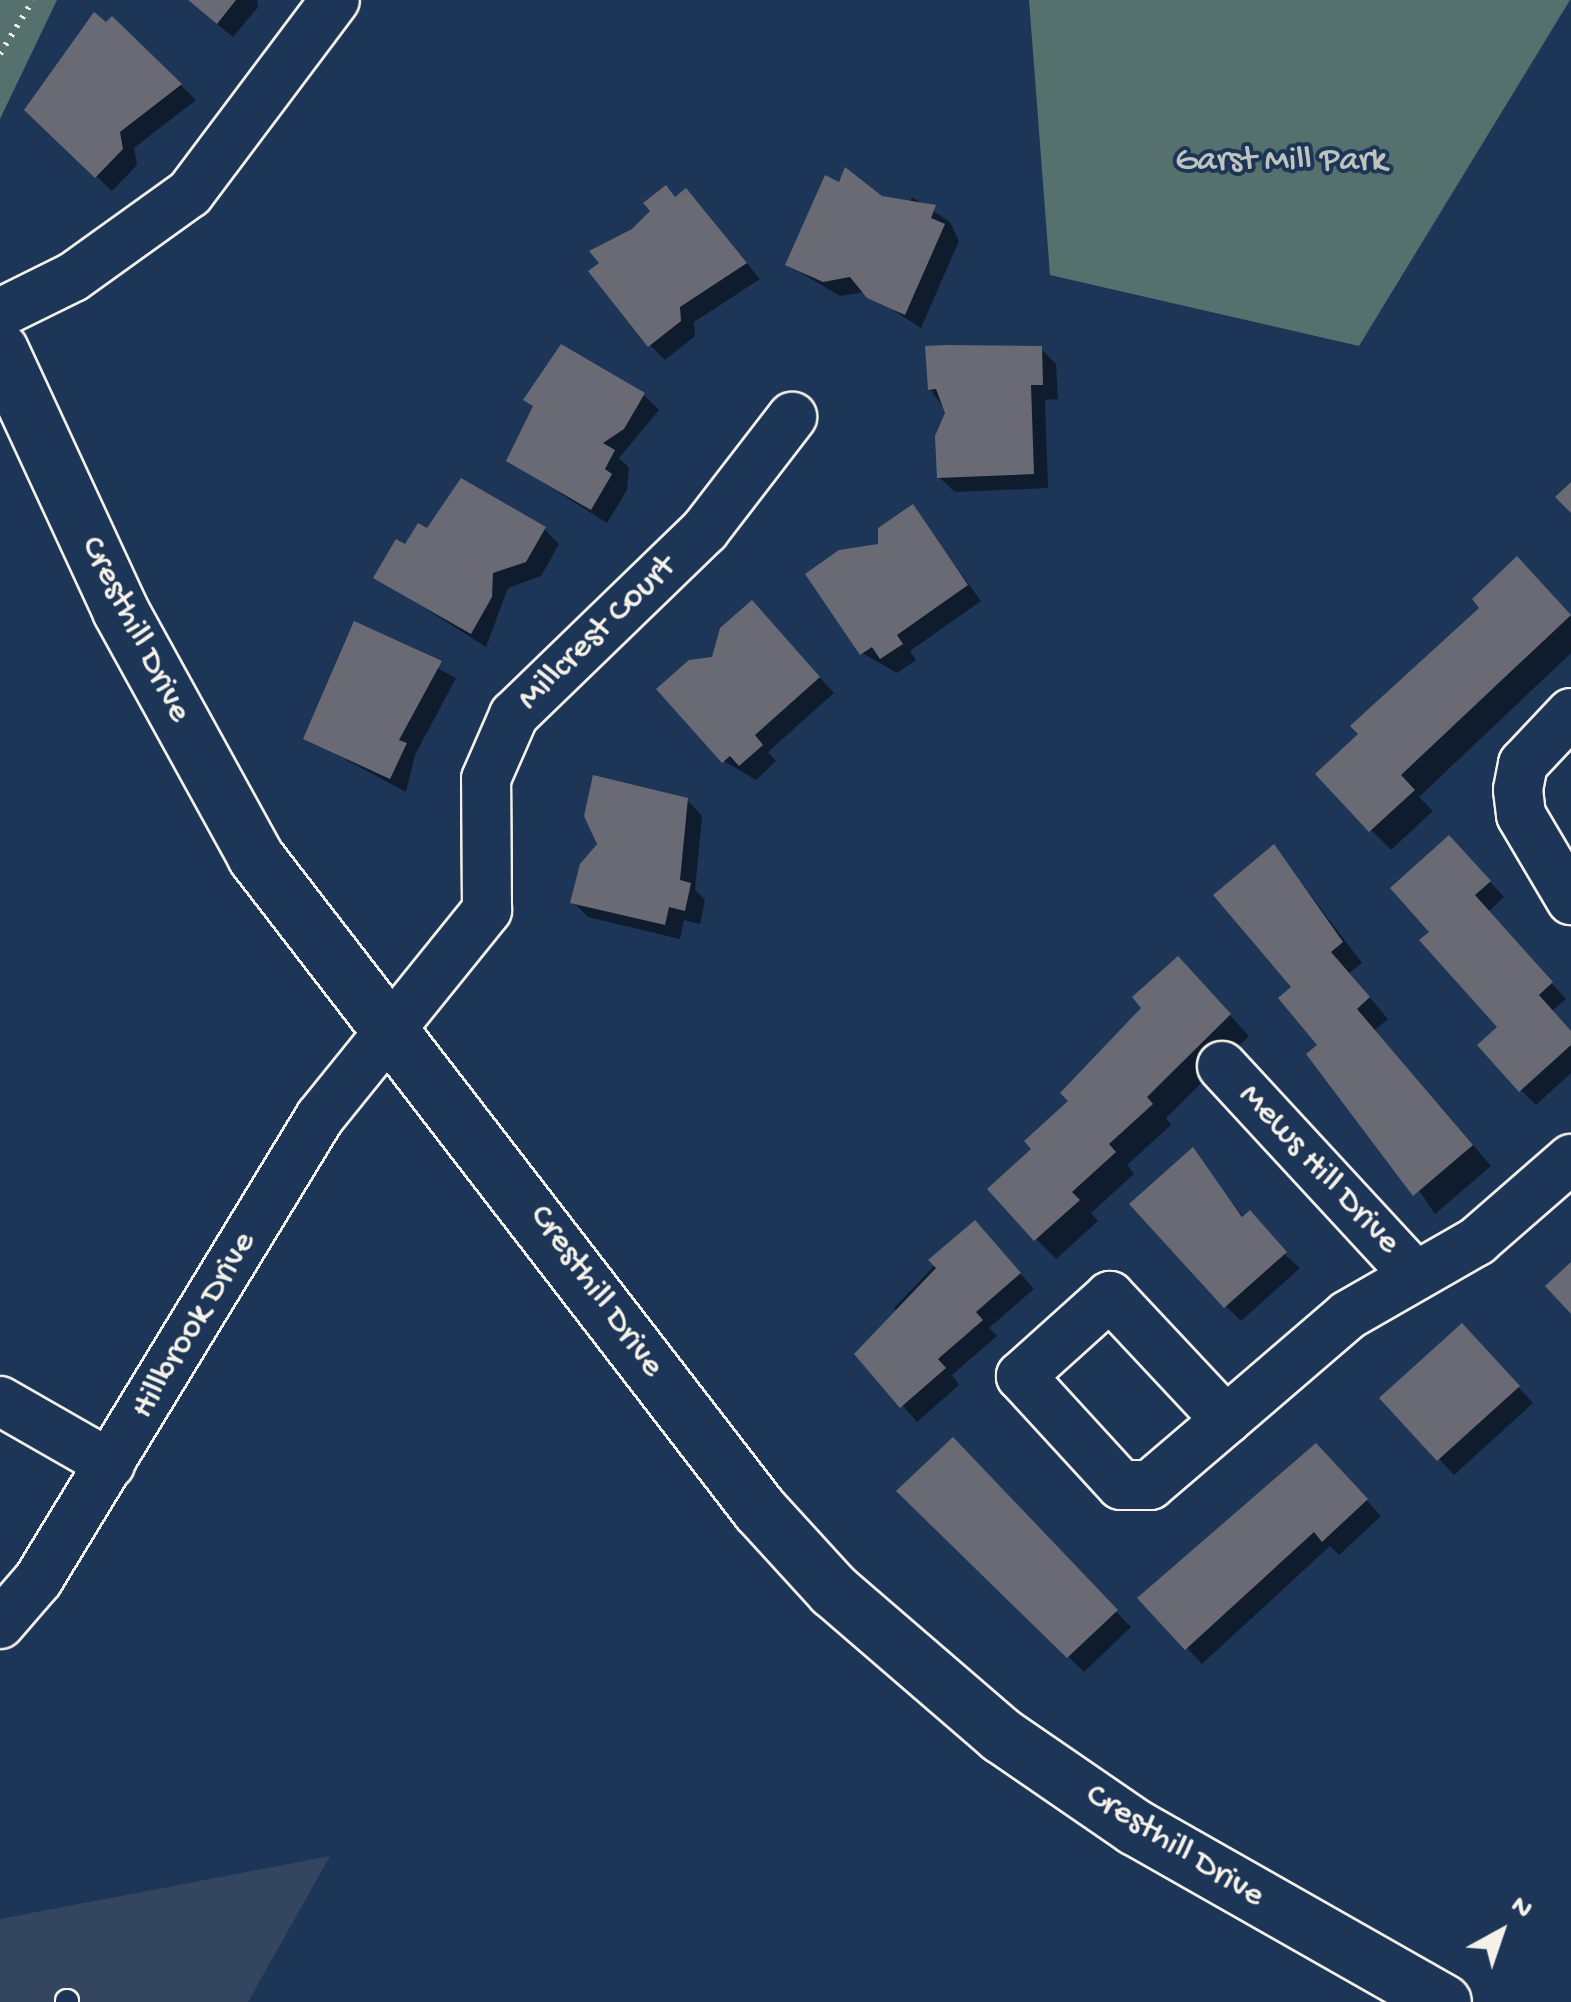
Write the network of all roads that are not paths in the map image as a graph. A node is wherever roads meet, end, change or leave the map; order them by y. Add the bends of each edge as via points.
1 (335, 0) edge
2 (0, 314) edge
3 (0, 350) edge
4 (792, 417) dead end
5 (1571, 714) edge
6 (1571, 900) edge
7 (393, 1030) junction
8 (1222, 1066) dead end
9 (1571, 1159) edge
10 (1414, 1274) junction
11 (0, 1401) edge
12 (1226, 1420) dead end
13 (110, 1464) junction
14 (0, 1624) edge
15 (1443, 2002) edge

1 - 2 street via 190,193 73,277
3 - 7 street, Cresthill Drive via 210,780 255,856
4 - 7 street, Millcrest Court via 704,530 514,715 486,779 487,910
5 - 6 street via 1541,739 1518,790 1521,816
7 - 13 street, Hillbrook Drive via 320,1117
7 - 15 street, Cresthill Drive via 684,1415 848,1604 1001,1735 1135,1826
8 - 10 street, Mews Hill Drive
9 - 10 street, Mews Hill Drive via 1477,1242
10 - 12 street, Mews Hill Drive via 1348,1314
11 - 13 street
13 - 14 street, Hillbrook Drive

